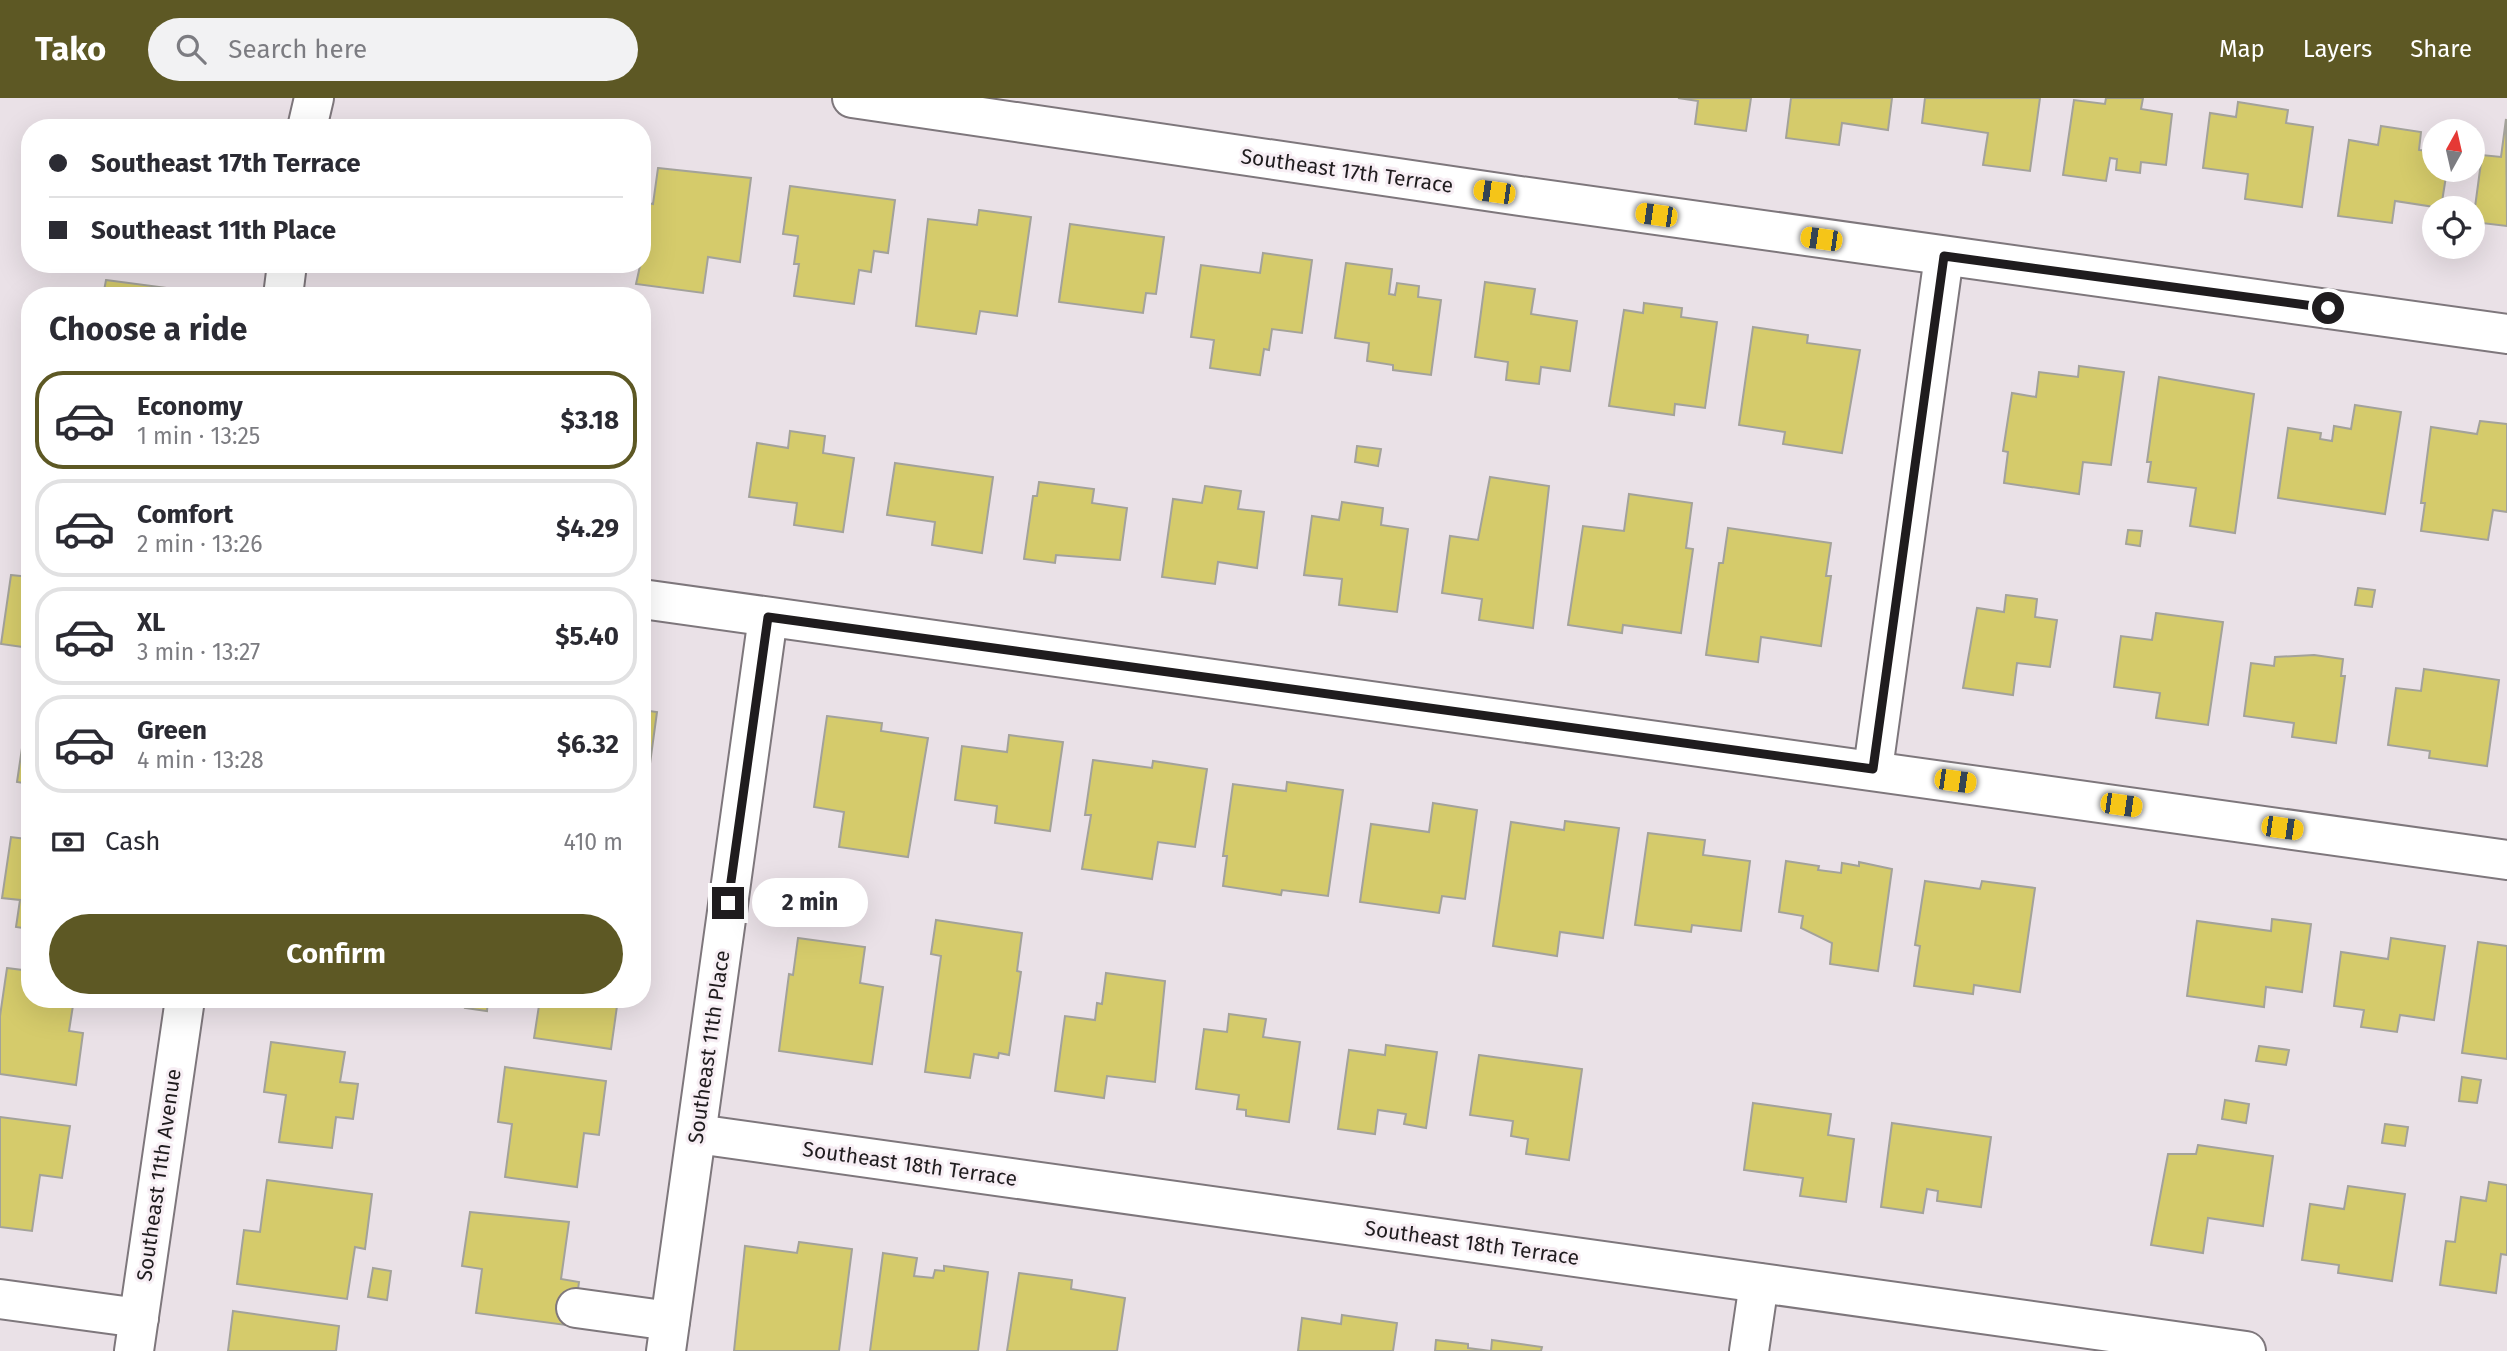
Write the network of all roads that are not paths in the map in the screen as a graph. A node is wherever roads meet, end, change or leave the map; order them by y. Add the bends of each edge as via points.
1 (314, 98) edge
2 (852, 98) edge
3 (309, 119) edge
4 (1944, 256) junction
5 (2507, 334) edge
6 (651, 600) edge
7 (768, 617) junction
8 (1873, 769) junction
9 (2507, 860) edge
10 (184, 1008) edge
11 (697, 1134) junction
12 (1759, 1283) junction
13 (0, 1299) edge
14 (576, 1308) dead end
15 (136, 1334) edge
16 (668, 1336) edge
17 (1749, 1351) edge
18 (2246, 1351) edge

1 - 3 street
2 - 4 street, Southeast 17th Terrace
4 - 5 street, Southeast 17th Terrace
4 - 8 street
6 - 7 street
7 - 8 street
7 - 11 street, Southeast 11th Place
8 - 9 street
10 - 15 street, Southeast 11th Avenue
11 - 12 street, Southeast 18th Terrace
11 - 16 street, Southeast 11th Place
12 - 17 street
12 - 18 street, Southeast 18th Terrace
13 - 15 street
14 - 16 street

